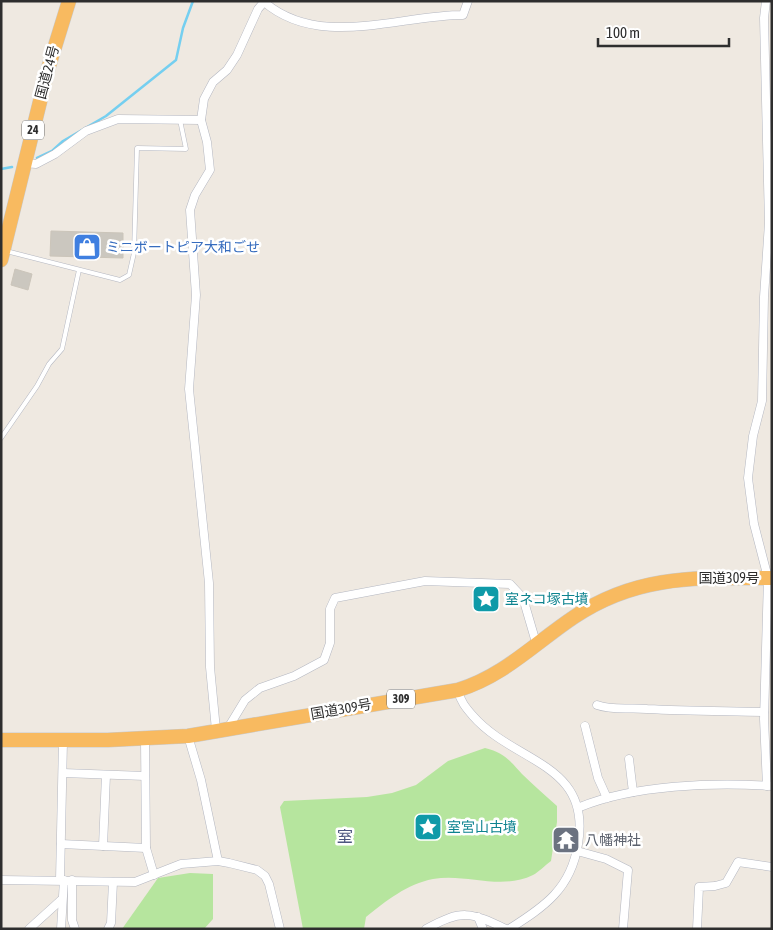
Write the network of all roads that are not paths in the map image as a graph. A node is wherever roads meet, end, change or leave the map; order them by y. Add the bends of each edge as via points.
1 (69, 1) edge
2 (468, 1) edge
3 (766, 1) edge
4 (264, 2) edge
5 (180, 120) junction
6 (201, 120) junction
7 (25, 164) junction
8 (2, 256) edge
9 (80, 270) junction
10 (768, 286) edge
11 (1, 438) edge
12 (770, 578) edge
13 (537, 646) junction
14 (458, 690) junction
15 (597, 705) dead end
16 (764, 712) junction
17 (585, 726) dead end
18 (222, 729) junction
19 (188, 736) junction
20 (146, 739) junction
21 (1, 740) edge
22 (63, 741) junction
23 (629, 759) dead end
24 (63, 773) junction
25 (106, 774) junction
26 (145, 776) junction
27 (770, 786) edge
28 (633, 792) junction
29 (607, 798) junction
30 (580, 807) junction
31 (61, 844) junction
32 (103, 846) junction
33 (146, 848) junction
34 (577, 851) junction
35 (218, 861) junction
36 (772, 867) edge
37 (154, 874) junction
38 (1, 880) edge
39 (66, 880) junction
40 (112, 882) junction
41 (61, 900) junction
42 (478, 917) junction
43 (29, 929) edge
44 (61, 929) edge
45 (75, 929) edge
46 (108, 929) edge
47 (280, 929) edge
48 (426, 929) edge
49 (483, 929) edge
50 (507, 929) edge
51 (623, 929) edge
52 (697, 929) edge

1 - 7 highway, 国道24号 / 24 via 48,69
2 - 4 street via 464,15 359,26 304,22
3 - 10 street
4 - 6 street via 237,55 213,82 204,99
5 - 6 street
5 - 7 street via 118,119 105,122 86,130 36,164
5 - 9 lane via 186,149 137,148 134,253 129,274 120,280
6 - 18 street via 210,170 190,210 196,295 189,389 208,583 210,666
7 - 8 highway, 国道24号 / 24
8 - 9 lane
9 - 11 lane via 62,349
10 - 12 street via 762,402 753,436 748,478 754,524
12 - 13 highway, 国道309号 / 309 via 682,578 626,590 573,618
12 - 16 street
13 - 14 highway, 国道309号 / 309 via 488,679
13 - 18 street via 523,598 510,584 425,581 335,598 330,609 330,643 324,660 294,676 260,688 245,700
14 - 18 highway, 国道309号 / 309
14 - 30 street via 466,708 486,730 557,774
15 - 16 street via 610,709 676,712
16 - 27 street
17 - 29 street via 598,778
18 - 19 highway, 国道309号 / 309
19 - 20 highway, 国道309号 / 309
19 - 35 street
20 - 22 highway, 国道309号 / 309
20 - 26 street
21 - 22 highway, 国道309号 / 309
22 - 24 street
23 - 28 street
24 - 25 street
24 - 31 street
25 - 26 street
25 - 32 street
26 - 33 street
27 - 28 street via 712,784
28 - 29 street
29 - 30 street
30 - 34 street
31 - 32 street
31 - 39 street
32 - 33 street
33 - 37 street
34 - 50 street via 557,893 544,906
34 - 51 street via 606,859 628,870
35 - 37 street via 181,864
35 - 47 street via 257,870 265,876
36 - 52 street via 738,862 726,883 699,887
37 - 40 street via 135,882
38 - 39 street
39 - 40 street
39 - 41 street
39 - 45 street
40 - 46 street
41 - 43 street
41 - 44 street
42 - 48 street via 453,915
42 - 49 street
42 - 50 street

